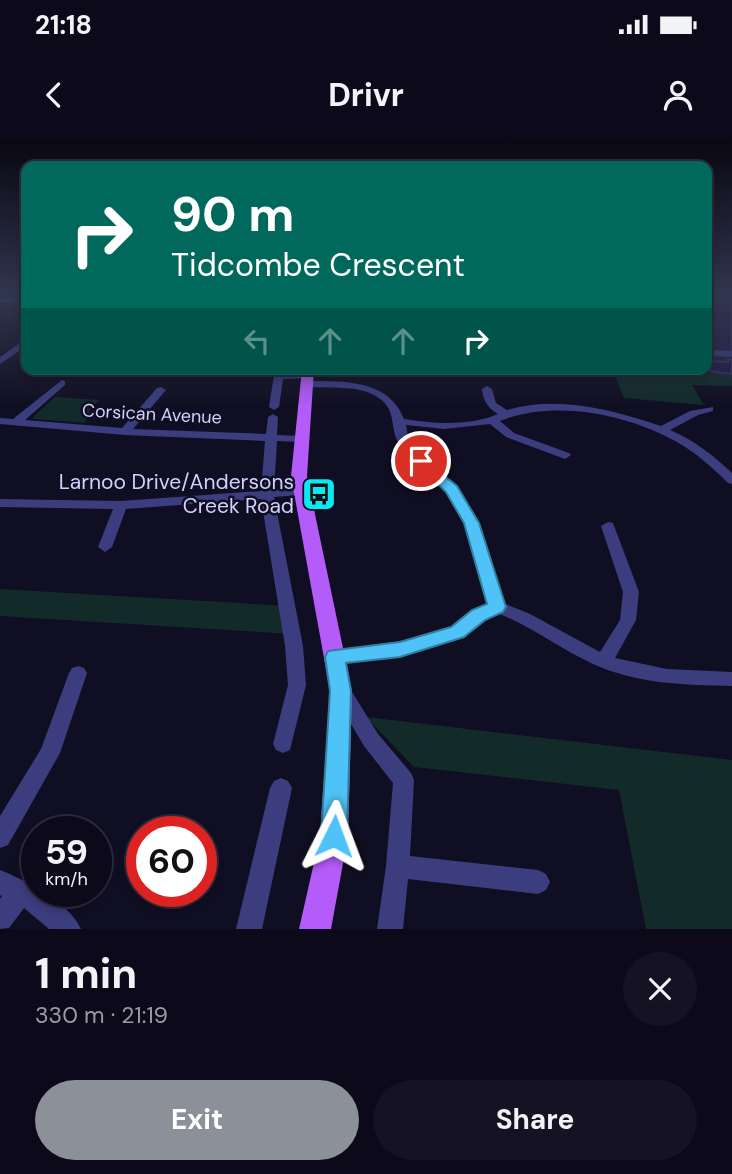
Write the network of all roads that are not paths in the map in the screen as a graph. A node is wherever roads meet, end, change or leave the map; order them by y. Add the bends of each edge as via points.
1 (21, 346) edge
2 (712, 353) edge
3 (732, 354) edge
4 (0, 361) edge
5 (279, 375) edge
6 (307, 376) edge
7 (62, 383) dead end
8 (487, 389) dead end
9 (162, 390) dead end
10 (709, 409) dead end
11 (507, 414) junction
12 (492, 420) junction
13 (0, 421) edge
14 (399, 421) junction
15 (15, 423) junction
16 (660, 431) junction
17 (125, 432) junction
18 (271, 438) junction
19 (302, 439) junction
20 (565, 455) dead end
21 (732, 480) edge
22 (302, 491) junction
23 (267, 494) junction
24 (0, 503) edge
25 (121, 505) junction
26 (608, 526) dead end
27 (106, 547) dead end
28 (496, 607) junction
29 (335, 657) junction
30 (604, 661) junction
31 (78, 673) dead end
32 (732, 680) edge
33 (341, 691) junction
34 (283, 744) dead end
35 (281, 788) dead end
36 (0, 837) edge
37 (398, 866) junction
38 (538, 882) dead end
39 (11, 887) edge
40 (0, 919) edge
41 (68, 929) edge
42 (249, 929) edge
43 (314, 929) edge
44 (390, 929) edge

1 - 4 street
2 - 3 street
5 - 18 street
6 - 14 street via 372,391 388,401
6 - 19 main road
7 - 15 street
8 - 11 street via 487,400
9 - 17 street
10 - 16 street
11 - 12 street
11 - 16 street via 553,407 628,420
12 - 14 street via 423,426
12 - 20 street via 510,435
13 - 15 street, Corsican Avenue
14 - 28 street via 404,442 452,489 471,523
15 - 17 street, Corsican Avenue
16 - 21 street via 710,458
17 - 18 street, Corsican Avenue
18 - 19 street, Corsican Avenue
18 - 23 street
19 - 22 main road
22 - 23 street
22 - 29 main road
23 - 25 street
23 - 34 street via 295,646 297,685
24 - 25 street
25 - 27 street
26 - 30 street via 631,592 628,620
28 - 29 street via 457,632 400,649
28 - 30 street via 518,613
29 - 33 main road
30 - 32 street via 668,678
31 - 36 street via 50,753
33 - 37 street via 371,740 404,780
33 - 43 main road via 334,836
35 - 42 street
37 - 38 street
37 - 44 street
39 - 40 street
39 - 41 street

